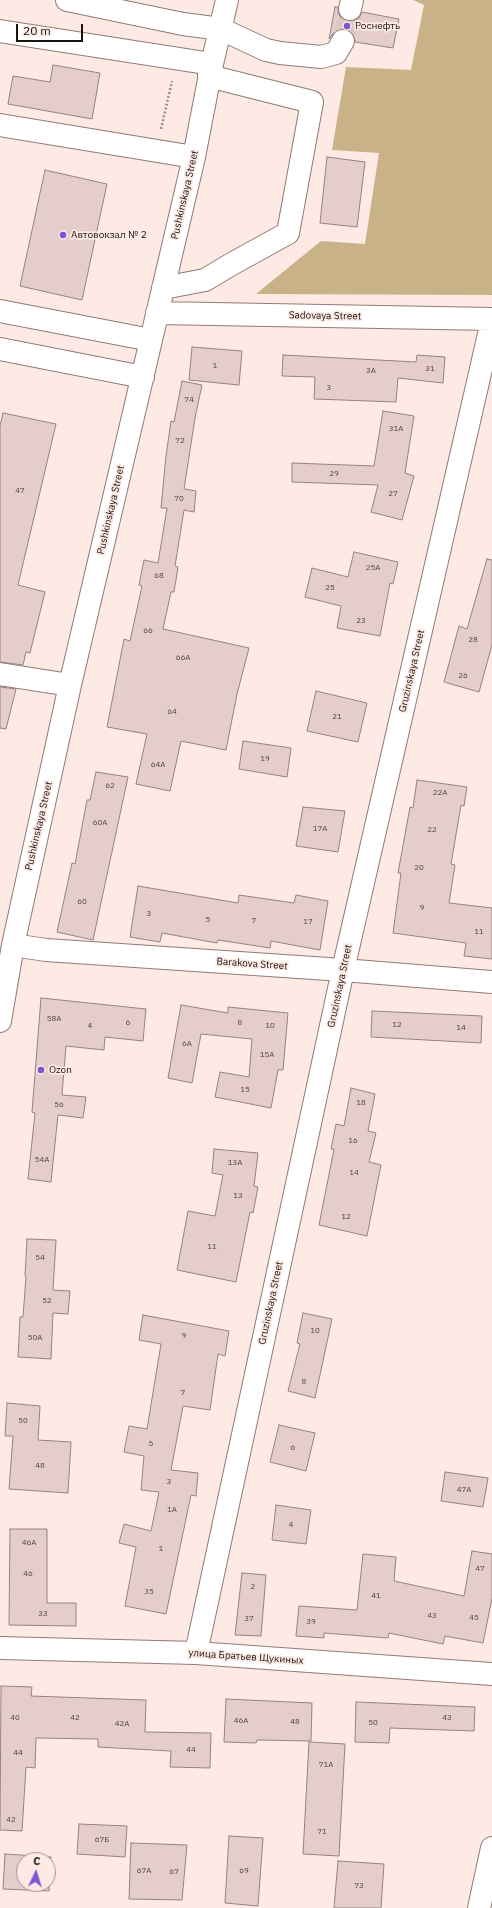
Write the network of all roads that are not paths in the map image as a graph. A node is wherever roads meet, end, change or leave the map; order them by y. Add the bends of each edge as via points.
1 (66, 0) edge
2 (227, 0) edge
3 (221, 30) junction
4 (0, 32) edge
5 (343, 41) tunnel mouth
6 (210, 70) junction
7 (0, 125) edge
8 (194, 157) junction
9 (163, 288) junction
10 (0, 311) edge
11 (158, 313) junction
12 (492, 320) edge
13 (151, 340) junction
14 (0, 349) edge
15 (143, 378) junction
16 (0, 674) edge
17 (70, 685) junction
18 (12, 945) junction
19 (343, 970) junction
20 (492, 982) edge
21 (0, 1022) edge
22 (0, 1648) edge
23 (196, 1654) junction
24 (492, 1674) edge
25 (492, 1848) edge
26 (479, 1908) edge

1 - 3 street
2 - 3 street, Pushkinskaya Street
3 - 5 street via 266,50 300,56 321,57 336,53
3 - 6 street, Pushkinskaya Street
4 - 6 street via 176,58
6 - 8 street, Pushkinskaya Street
6 - 9 street via 312,102 288,233 205,280
7 - 8 street
8 - 9 street, Pushkinskaya Street
9 - 11 street, Pushkinskaya Street
10 - 13 street
11 - 12 street, Sadovaya Street
11 - 13 street, Pushkinskaya Street
12 - 19 street, Gruzinskaya Street
13 - 15 street, Pushkinskaya Street
14 - 15 street
15 - 17 street, Pushkinskaya Street
16 - 17 street
17 - 18 street, Pushkinskaya Street
18 - 19 street, Barakova Street via 46,950
18 - 21 street, Pushkinskaya Street
19 - 20 street, Barakova Street
19 - 23 street, Gruzinskaya Street
22 - 23 street, улица Братьев Щукиных
23 - 24 street, улица Братьев Щукиных
25 - 26 street

